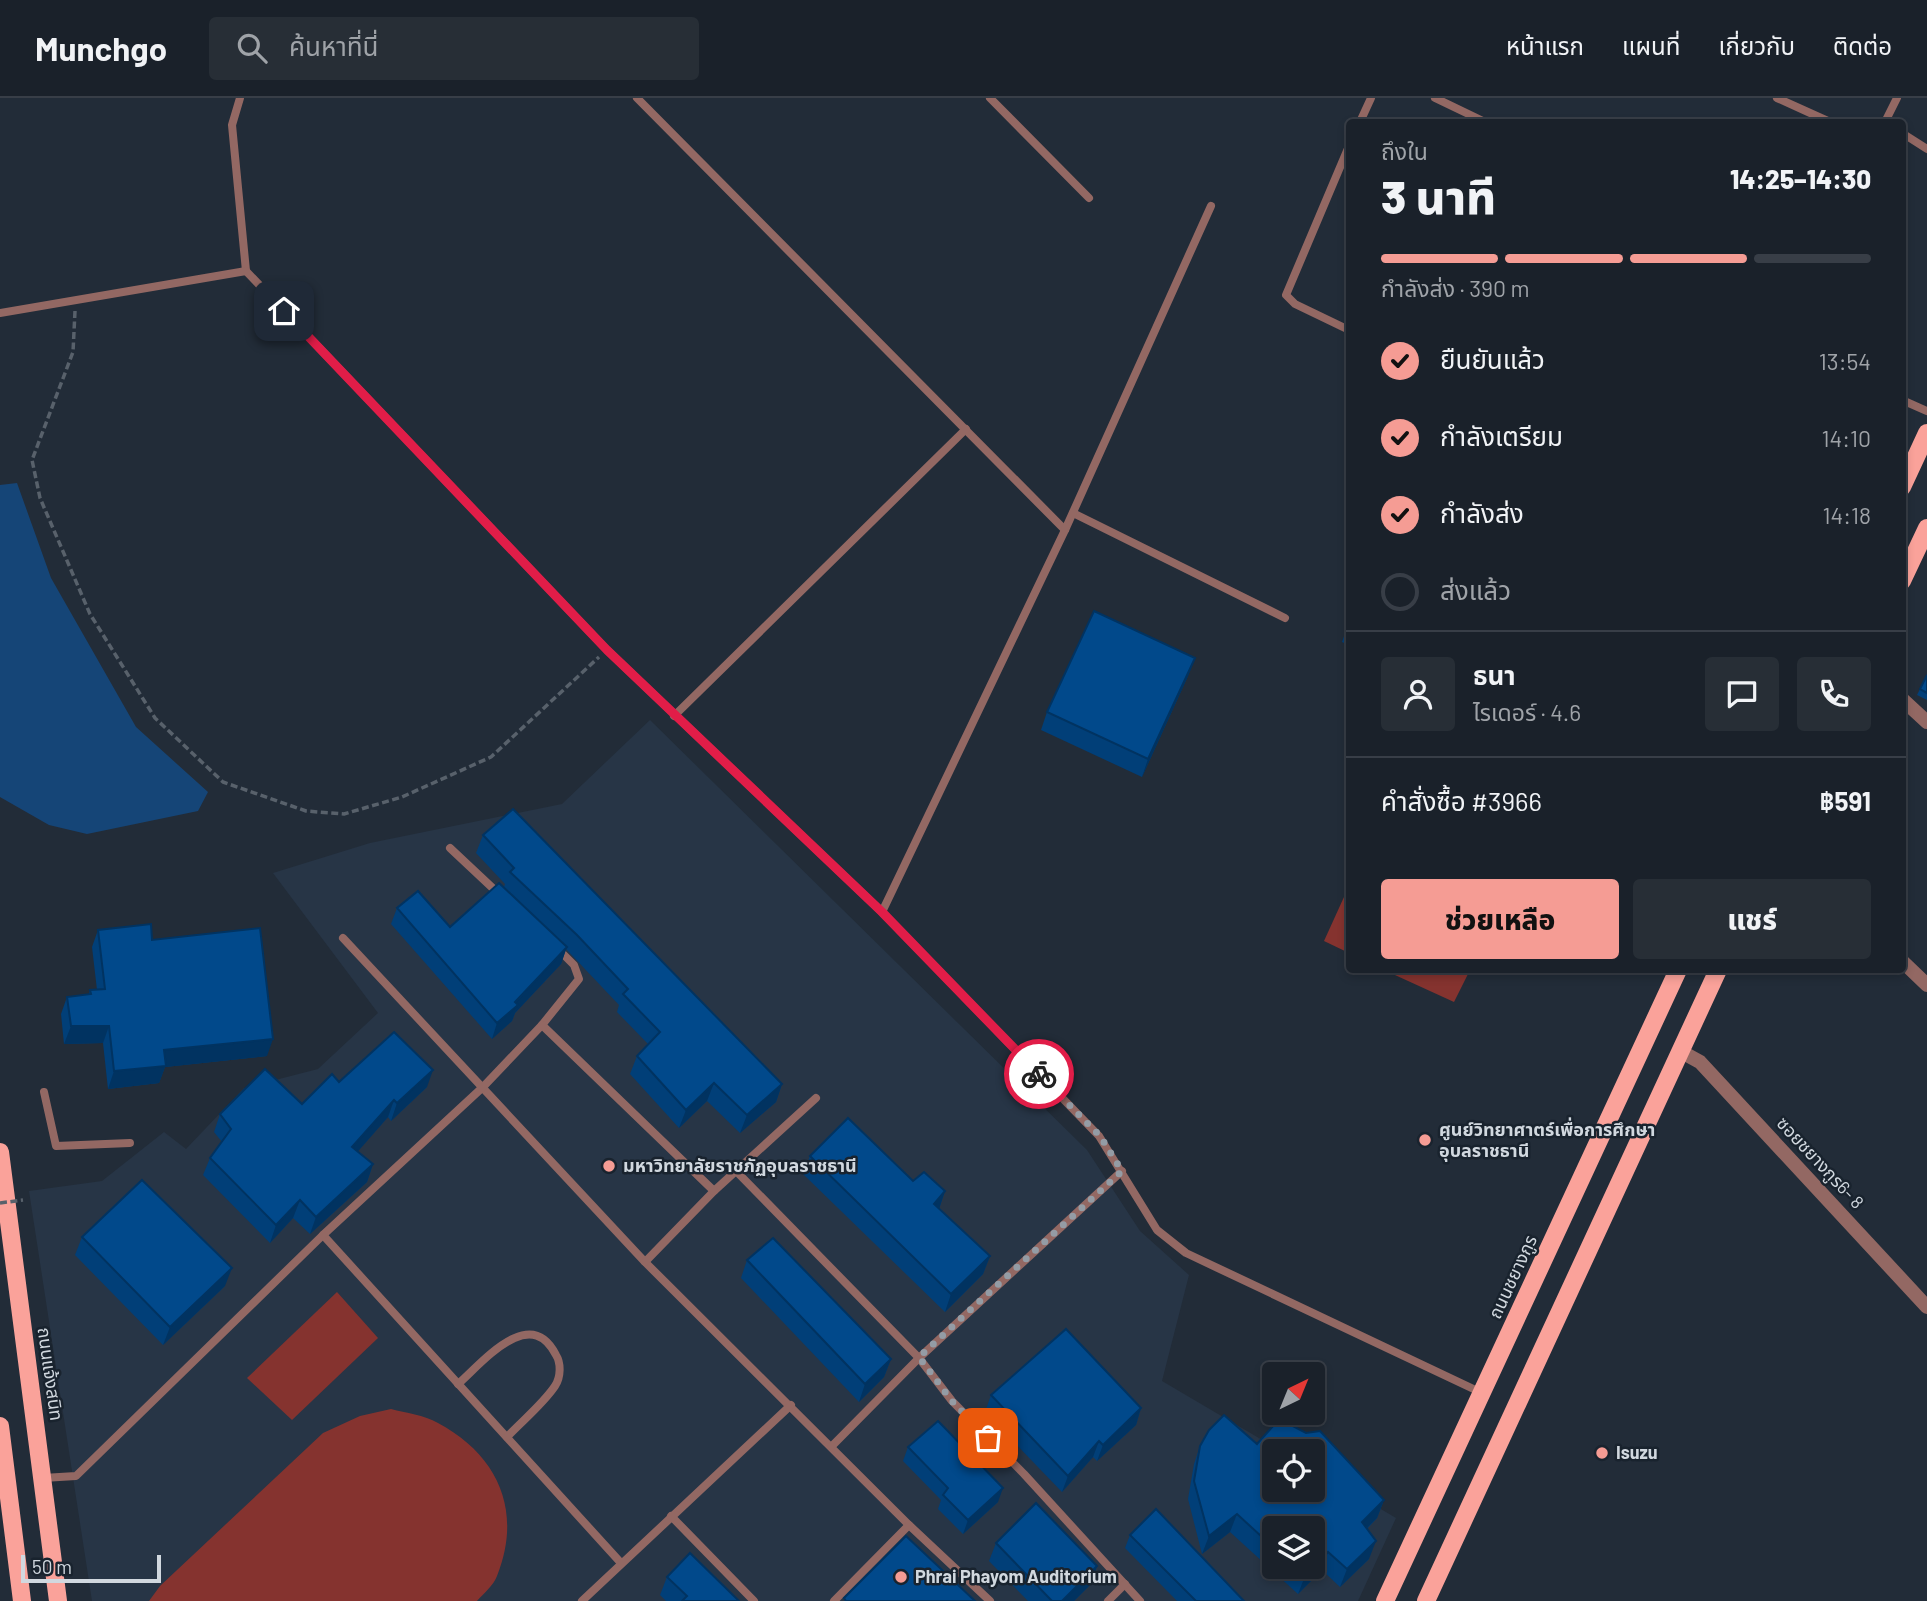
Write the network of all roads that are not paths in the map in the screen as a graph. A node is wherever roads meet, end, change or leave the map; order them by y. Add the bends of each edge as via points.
1 (240, 98) edge
2 (637, 98) edge
3 (990, 98) edge
4 (1371, 98) edge
5 (1436, 98) edge
6 (1777, 98) edge
7 (1897, 98) edge
8 (1361, 119) edge
9 (1479, 119) edge
10 (1823, 119) edge
11 (1886, 119) edge
12 (1906, 136) edge
13 (1927, 149) edge
14 (1346, 153) edge
15 (1089, 198) dead end
16 (1212, 206) dead end
17 (246, 271) junction
18 (0, 313) edge
19 (1346, 329) edge
20 (1906, 402) edge
21 (1927, 411) edge
22 (966, 429) junction
23 (1927, 433) edge
24 (1906, 478) edge
25 (1073, 513) junction
26 (1927, 528) edge
27 (1065, 530) junction
28 (1906, 573) edge
29 (1285, 618) dead end
30 (1906, 703) edge
31 (674, 716) junction
32 (1927, 722) edge
33 (450, 848) dead end
34 (508, 902) edge
35 (882, 912) junction
36 (344, 938) dead end
37 (546, 938) edge
38 (1906, 965) edge
39 (1677, 973) edge
40 (1717, 973) edge
41 (1927, 985) edge
42 (542, 1025) junction
43 (1680, 1051) junction
44 (483, 1087) junction
45 (44, 1092) dead end
46 (816, 1098) dead end
47 (130, 1143) dead end
48 (0, 1152) edge
49 (736, 1171) junction
50 (1122, 1171) junction
51 (714, 1191) junction
52 (323, 1235) junction
53 (645, 1262) junction
54 (1927, 1307) edge
55 (919, 1357) junction
56 (458, 1384) junction
57 (1482, 1393) junction
58 (791, 1405) junction
59 (0, 1426) edge
60 (507, 1437) junction
61 (832, 1446) junction
62 (43, 1478) junction
63 (671, 1516) junction
64 (909, 1525) junction
65 (621, 1563) junction
66 (1125, 1584) junction
67 (22, 1601) edge
68 (58, 1601) edge
69 (582, 1601) edge
70 (754, 1601) edge
71 (834, 1601) edge
72 (990, 1601) edge
73 (1108, 1601) edge
74 (1140, 1601) edge
75 (1385, 1601) edge
76 (1426, 1601) edge

1 - 17 lane via 232,125
2 - 22 lane
3 - 15 lane
4 - 8 lane
5 - 9 lane
6 - 10 lane
7 - 11 lane
12 - 13 lane
14 - 19 lane via 1286,295 1294,304
16 - 25 lane
17 - 18 lane
17 - 31 lane
20 - 21 lane
22 - 27 lane
22 - 31 lane
23 - 24 main road
25 - 27 lane
25 - 29 lane
26 - 28 main road
27 - 35 lane
30 - 32 street
31 - 35 lane
33 - 34 lane
35 - 50 lane via 1100,1136
36 - 44 lane
37 - 42 lane via 575,965 579,979
38 - 41 street
39 - 57 main road, ถนนชยางกูร
40 - 43 main road
42 - 44 lane
42 - 51 lane
43 - 54 street, ซอยชยางกูร6- 8 via 1700,1062
43 - 76 main road
44 - 52 lane
44 - 53 lane
45 - 47 lane via 56,1146
46 - 49 lane
48 - 62 main road, ถนนแจ้งสนิท
49 - 51 lane
49 - 55 lane
50 - 55 lane
50 - 57 lane via 1157,1230 1185,1253
51 - 53 lane
52 - 56 lane
52 - 62 lane via 76,1476
53 - 58 lane
55 - 61 lane
55 - 66 lane via 952,1401
56 - 60 lane
56 - 60 lane via 513,1336 534,1334 551,1345 560,1362 556,1384
57 - 75 main road, ถนนชยางกูร
58 - 61 lane
58 - 63 lane
59 - 67 main road
60 - 65 lane
61 - 64 lane
62 - 68 main road, ถนนแจ้งสนิท
63 - 65 lane
63 - 70 lane
64 - 71 lane
64 - 72 lane
65 - 69 lane
66 - 73 lane
66 - 74 lane

